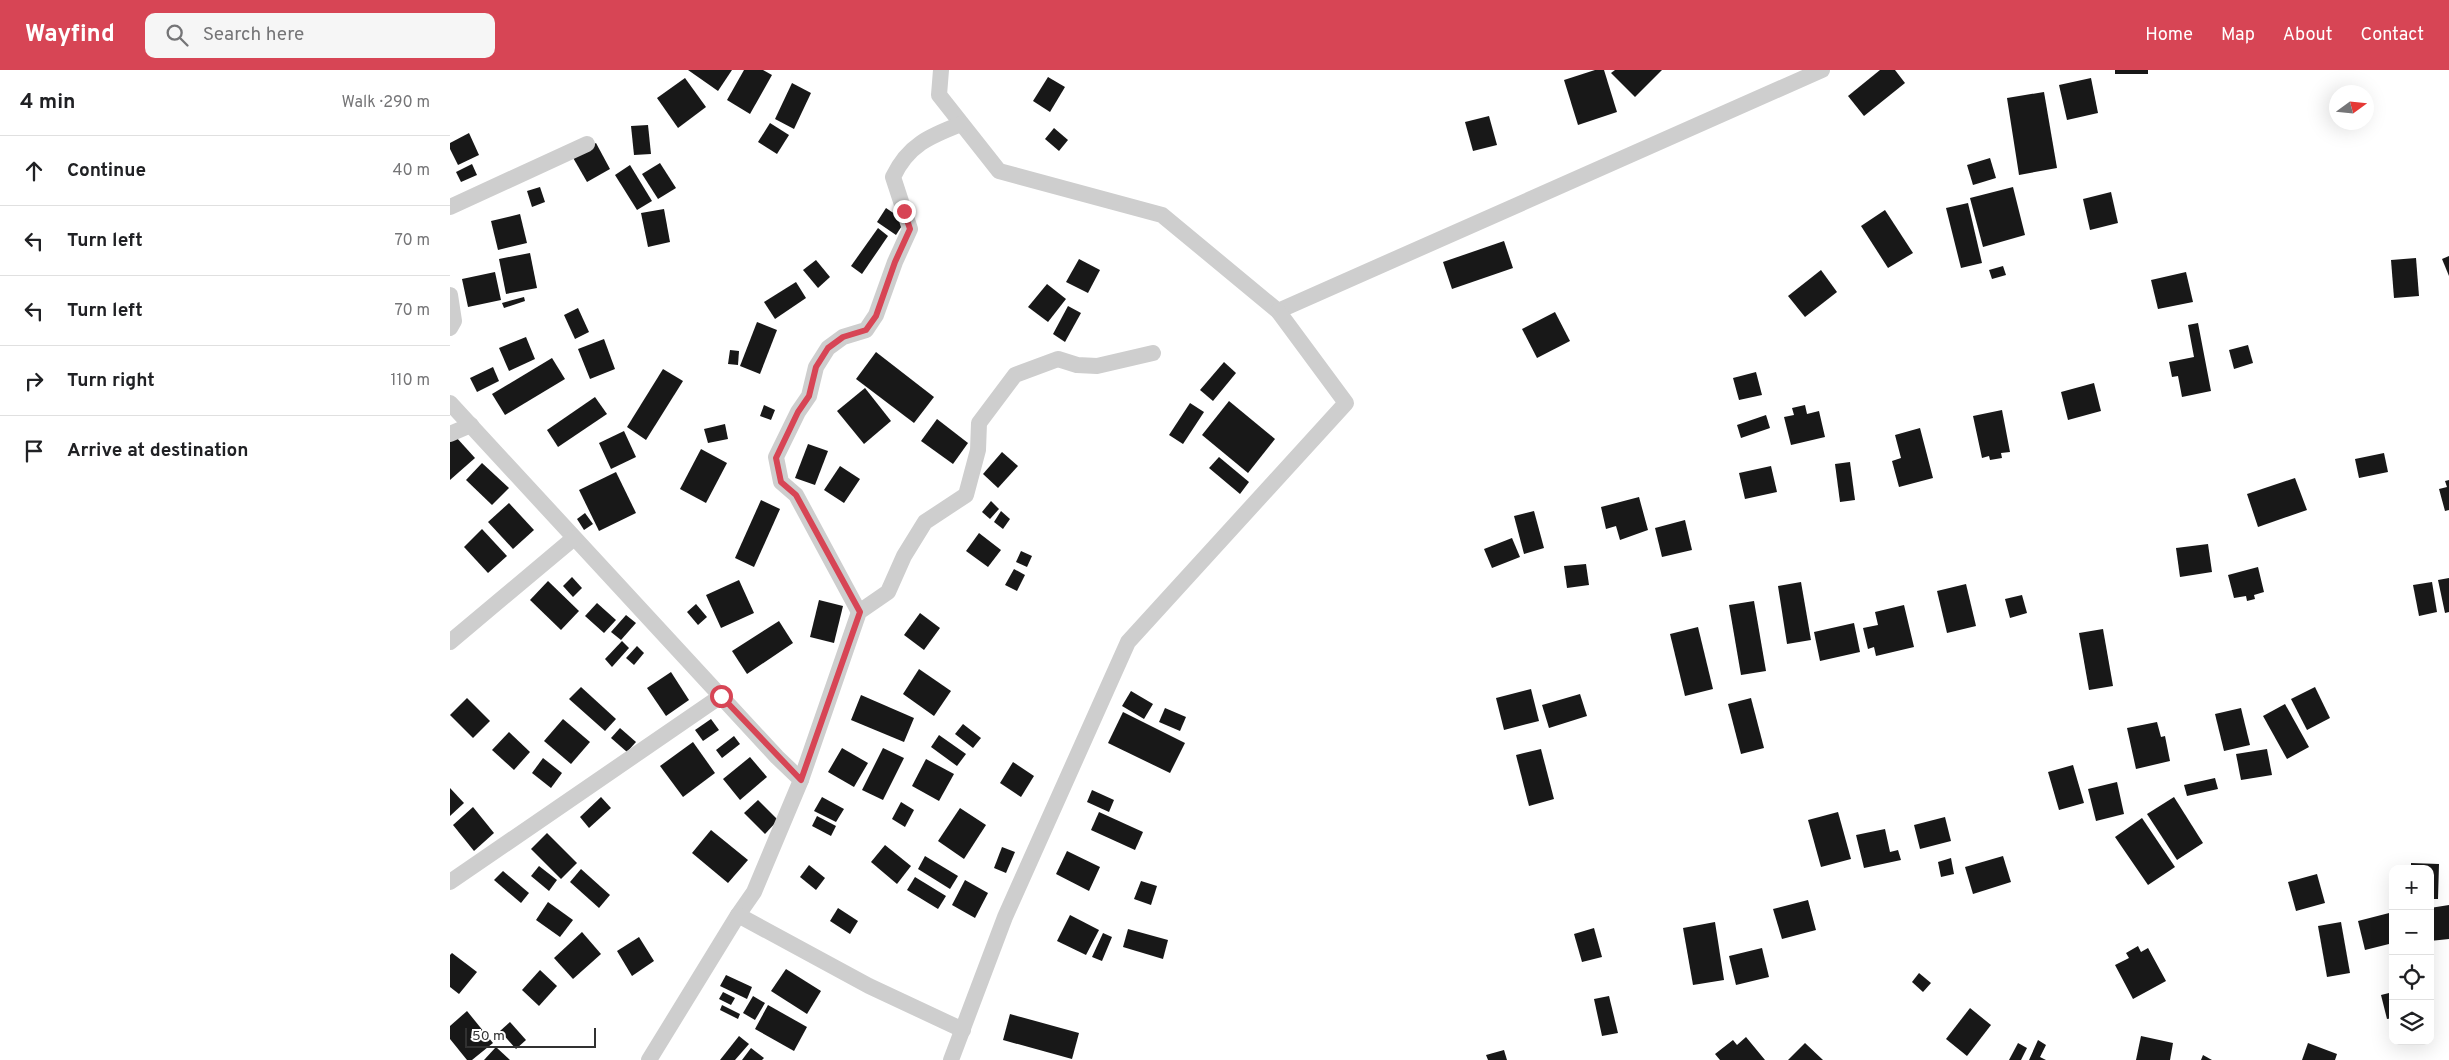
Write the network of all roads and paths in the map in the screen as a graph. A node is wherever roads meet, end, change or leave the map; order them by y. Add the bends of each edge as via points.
1 (941, 70) edge
2 (1822, 70) edge
3 (962, 124) junction
4 (587, 144) dead end
5 (450, 207) edge
6 (450, 294) edge
7 (1278, 310) junction
8 (450, 328) edge
9 (1153, 353) dead end
10 (450, 403) edge
11 (471, 425) junction
12 (450, 434) edge
13 (574, 538) junction
14 (860, 612) junction
15 (450, 642) edge
16 (721, 696) junction
17 (801, 780) junction
18 (450, 882) edge
19 (738, 915) junction
20 (963, 1030) junction
21 (649, 1060) edge
22 (951, 1060) edge

1 - 3 street via 939,95
2 - 7 street
3 - 7 street via 999,171 1162,215
3 - 14 street via 926,137 900,161 893,177 910,229 876,316 866,330 843,337 828,348 816,367 809,396 776,458 781,482 796,495
4 - 5 street
6 - 8 street via 454,320
7 - 20 street via 1346,403 1128,642 1005,918
9 - 14 street via 1097,366 1077,365 1058,359 1015,375 979,423 978,450 966,495 925,522 904,556 888,592
10 - 11 street
11 - 12 street
11 - 13 street
13 - 15 street
13 - 16 street
14 - 17 street
16 - 17 street
16 - 18 street
17 - 19 street via 754,892
19 - 20 street via 869,986
19 - 21 street
20 - 22 street

